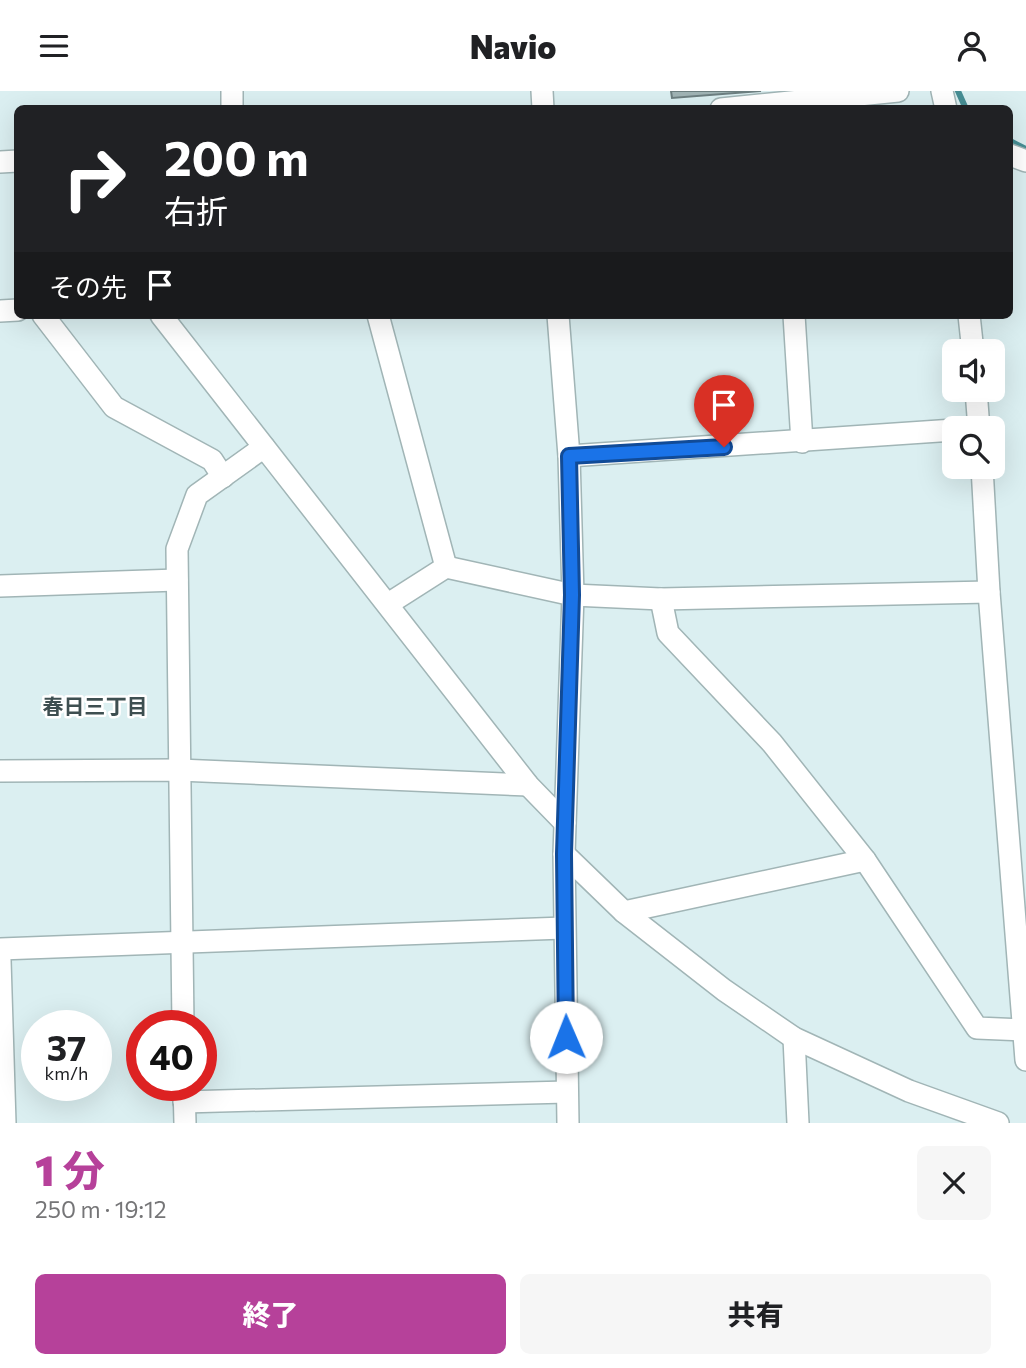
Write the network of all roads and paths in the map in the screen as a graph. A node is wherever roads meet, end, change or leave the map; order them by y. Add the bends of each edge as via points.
1 (898, 91) edge
2 (789, 105) edge
3 (46, 319) edge
4 (165, 319) edge
5 (379, 319) edge
6 (558, 319) edge
7 (794, 319) edge
8 (969, 319) edge
9 (972, 339) edge
10 (942, 431) edge
11 (802, 442) junction
12 (264, 447) junction
13 (569, 456) junction
14 (223, 477) junction
15 (983, 479) edge
16 (446, 567) junction
17 (177, 580) junction
18 (0, 586) edge
19 (989, 591) junction
20 (572, 595) junction
21 (661, 599) junction
22 (388, 604) junction
23 (179, 770) junction
24 (0, 771) edge
25 (528, 785) junction
26 (565, 823) junction
27 (564, 854) junction
28 (865, 860) junction
29 (624, 912) junction
30 (564, 928) junction
31 (182, 943) junction
32 (0, 950) edge
33 (0, 960) edge
34 (1024, 1000) edge
35 (183, 1010) edge
36 (1024, 1030) junction
37 (794, 1038) junction
38 (1026, 1060) edge
39 (567, 1092) junction
40 (184, 1103) edge
41 (5, 1123) edge
42 (568, 1123) edge
43 (798, 1123) edge
44 (998, 1123) edge

1 - 2 street
3 - 14 street via 114,407 212,460
4 - 12 street
5 - 16 street
6 - 13 street
7 - 11 street
8 - 9 street
10 - 11 street
11 - 13 street
12 - 14 street
12 - 22 street
13 - 20 street
14 - 17 street via 197,495 177,549
15 - 19 street
16 - 20 street
16 - 22 street
17 - 18 street
17 - 23 street
19 - 21 street
19 - 34 street
20 - 21 street
20 - 26 street
21 - 28 street via 668,633 772,743
22 - 25 street
23 - 24 street
23 - 25 street
23 - 31 street
25 - 26 street
26 - 27 street
27 - 29 street
27 - 30 street
28 - 29 street
28 - 36 street via 977,1028
29 - 37 street
30 - 31 street
30 - 39 street
31 - 32 street
31 - 35 street
33 - 41 street
34 - 36 street
36 - 38 street
37 - 43 street
37 - 44 street via 909,1091
39 - 40 street
39 - 42 street

